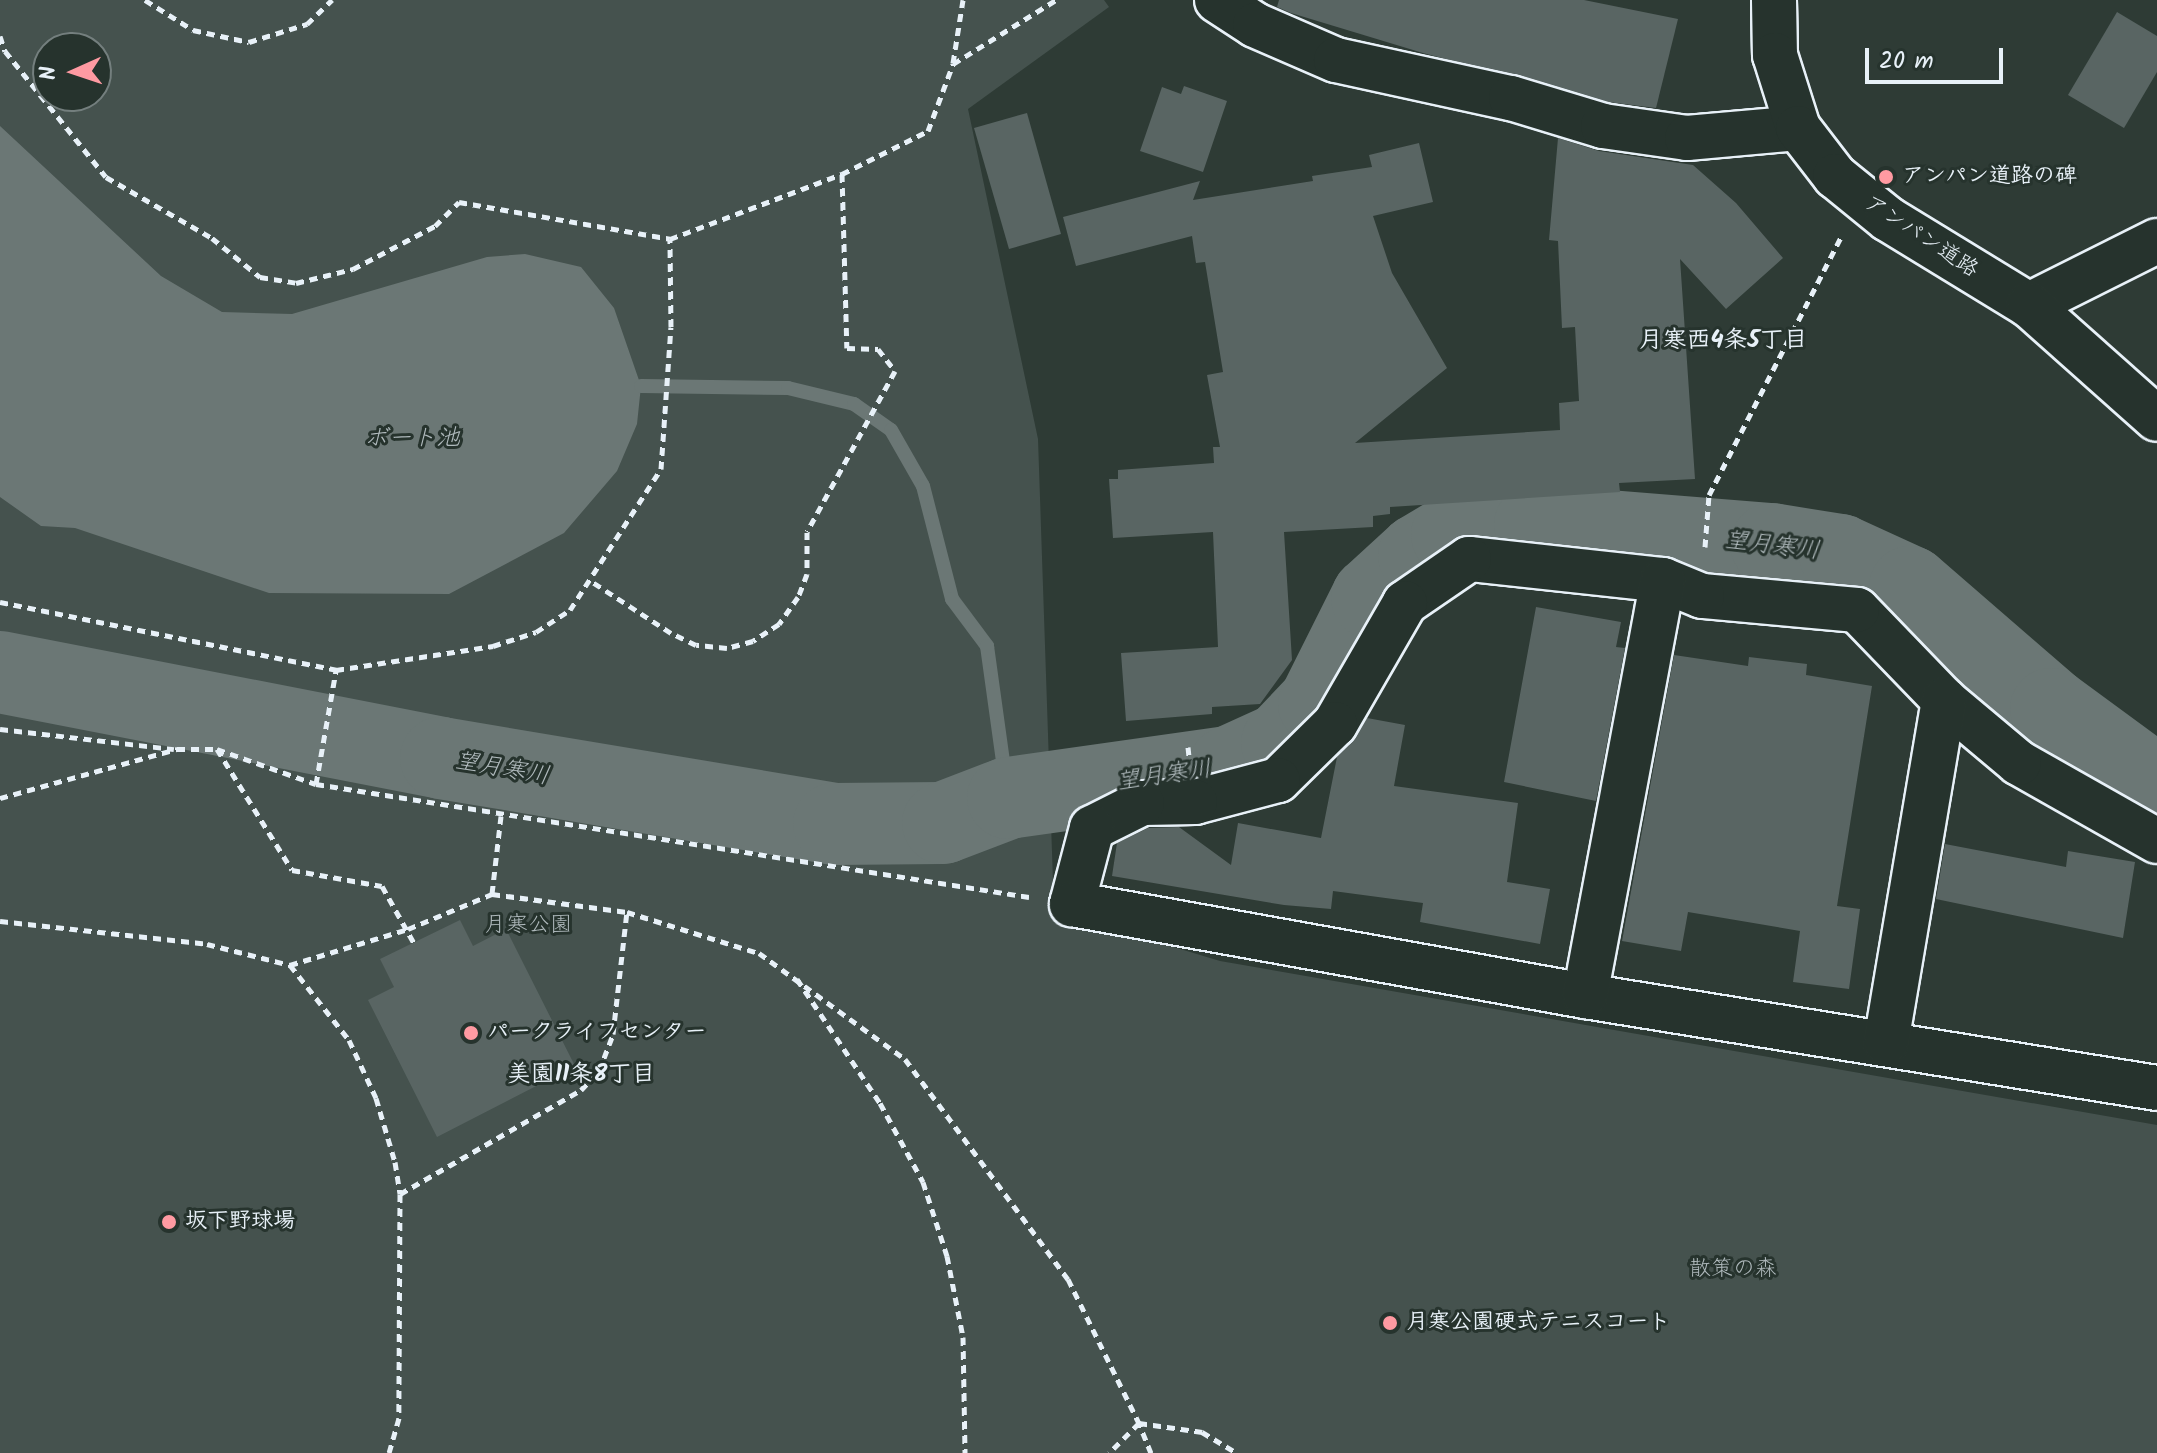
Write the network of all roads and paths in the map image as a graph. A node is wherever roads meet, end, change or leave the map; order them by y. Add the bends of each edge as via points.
1 (145, 0) edge
2 (332, 0) edge
3 (963, 0) edge
4 (1056, 0) edge
5 (1217, 0) edge
6 (1774, 0) edge
7 (0, 36) edge
8 (953, 64) junction
9 (1798, 128) junction
10 (842, 174) junction
11 (1861, 199) junction
12 (670, 239) junction
13 (2157, 241) edge
14 (2029, 305) junction
15 (2157, 419) edge
16 (1709, 495) dead end
17 (1663, 580) junction
18 (591, 581) junction
19 (0, 602) edge
20 (336, 670) junction
21 (1944, 700) junction
22 (0, 729) edge
23 (177, 749) junction
24 (217, 749) junction
25 (316, 784) junction
26 (0, 798) edge
27 (501, 816) junction
28 (2157, 841) edge
29 (492, 894) junction
30 (1072, 904) junction
31 (627, 912) junction
32 (0, 921) edge
33 (408, 929) junction
34 (414, 943) dead end
35 (290, 965) junction
36 (794, 975) junction
37 (1585, 996) junction
38 (1886, 1043) junction
39 (2157, 1088) edge
40 (400, 1194) junction
41 (1139, 1423) junction
42 (389, 1453) edge
43 (965, 1453) edge
44 (1109, 1453) edge
45 (1151, 1453) edge
46 (1237, 1453) edge

1 - 2 path via 193,30 249,42 307,24
3 - 8 path
4 - 8 path
5 - 9 street via 1255,25 1336,60 1511,98 1603,126 1687,138
6 - 9 street, アンパン道路 via 1775,55
7 - 12 path via 5,51 106,177 212,238 260,277 296,283 353,269 435,226 459,202
8 - 10 path via 928,131
9 - 11 street, アンパン道路
10 - 12 path
10 - 18 path via 847,348 878,349 895,371 807,532 807,574 798,597 779,624 753,641 727,648 696,645
11 - 14 street, アンパン道路
11 - 16 path
12 - 18 path via 667,432 661,469
13 - 14 street
14 - 15 street, アンパン道路
17 - 21 street via 1702,596 1857,610
17 - 30 street via 1469,559 1405,603 1335,724 1278,780 1195,802 1142,803 1092,828
17 - 37 street
18 - 20 path via 570,610 536,632 493,646
19 - 20 path
20 - 25 path
21 - 28 street via 2019,763
21 - 38 street
22 - 23 path
23 - 24 path
23 - 26 path
24 - 25 path
24 - 33 path via 292,870 382,886
25 - 27 path
27 - 29 path
27 - 30 path
29 - 31 path
29 - 33 path
30 - 37 street
31 - 36 path via 759,953
31 - 40 path via 613,1034 599,1071 581,1090
32 - 35 path via 207,944
33 - 34 path
33 - 35 path
35 - 40 path via 349,1040 376,1098
36 - 41 path via 905,1059 939,1101 1068,1279
36 - 43 path via 880,1103 923,1182 947,1256 963,1337
37 - 38 street
38 - 39 street
40 - 42 path via 399,1418
41 - 44 path
41 - 45 path
41 - 46 path via 1202,1432

